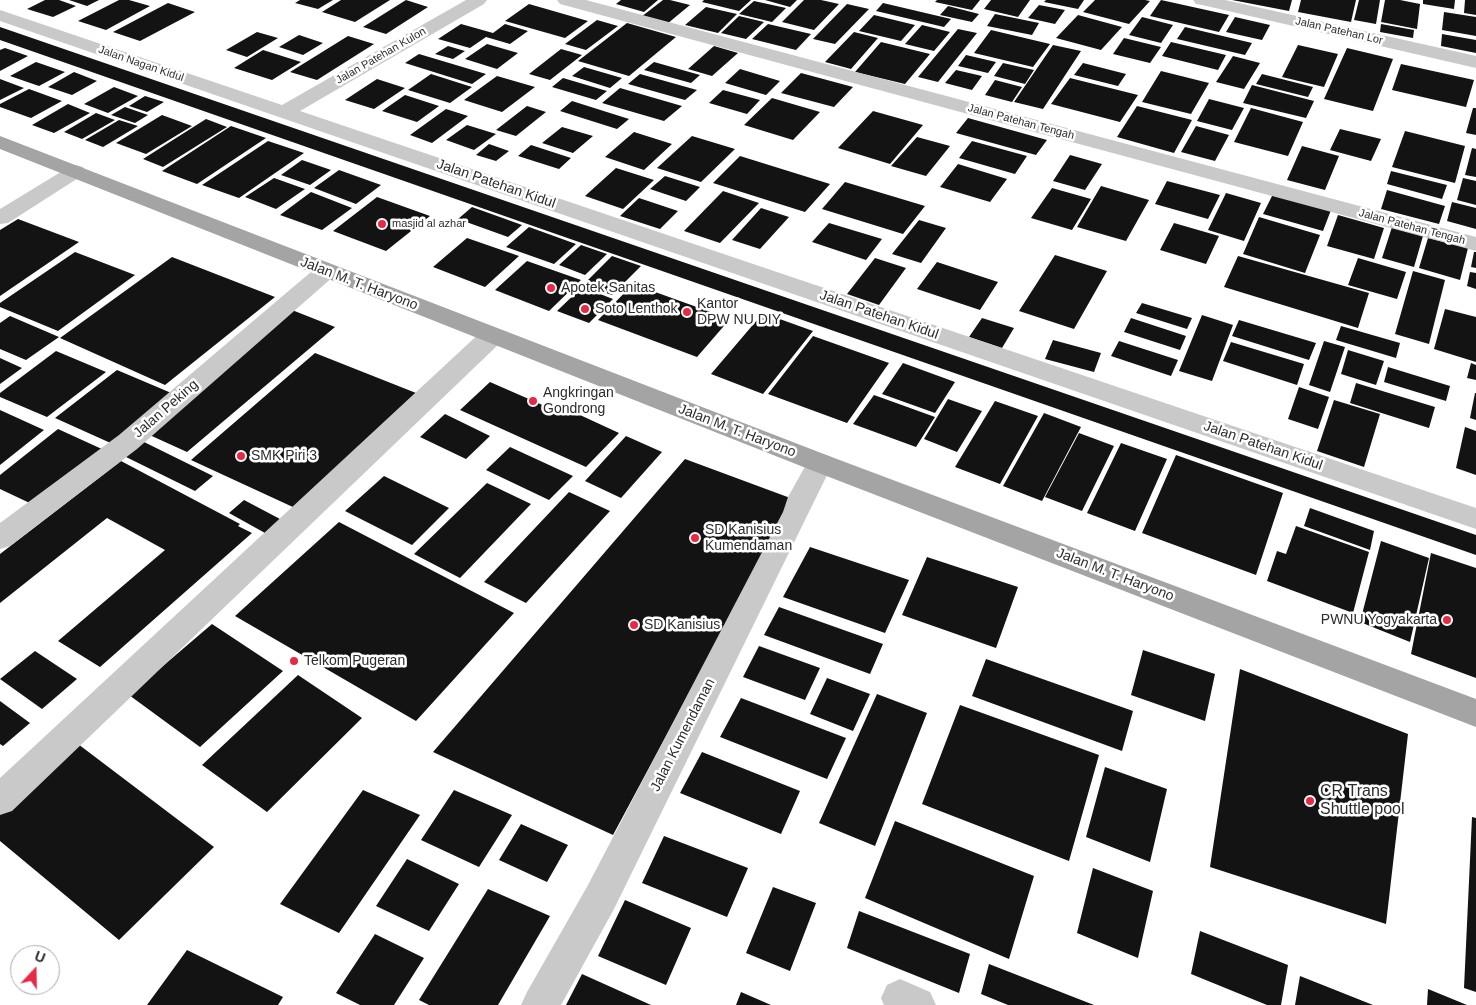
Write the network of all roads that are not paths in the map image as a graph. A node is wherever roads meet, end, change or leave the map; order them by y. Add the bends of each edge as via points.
1 (478, 0) edge
2 (566, 0) edge
3 (1202, 0) edge
4 (0, 15) edge
5 (1476, 62) edge
6 (283, 112) junction
7 (0, 142) edge
8 (76, 171) junction
9 (0, 218) edge
10 (1476, 244) edge
11 (326, 271) junction
12 (492, 336) junction
13 (820, 463) junction
14 (1476, 519) edge
15 (0, 538) edge
16 (1476, 714) edge
17 (0, 800) edge
18 (540, 1005) edge

1 - 6 street, Jalan Patehan Kulon
2 - 10 street, Jalan Patehan Tengah
3 - 5 street, Jalan Patehan Lor
4 - 6 street, Jalan Nagan Kidul
6 - 14 street, Jalan Patehan Kidul
7 - 8 main road, Jalan M. T. Haryono
8 - 9 street
8 - 11 main road, Jalan M. T. Haryono
11 - 12 main road, Jalan M. T. Haryono
11 - 15 street, Jalan Peking via 128,442
12 - 13 main road, Jalan M. T. Haryono
12 - 17 street
13 - 16 main road, Jalan M. T. Haryono
13 - 18 street, Jalan Kumendaman via 605,888

